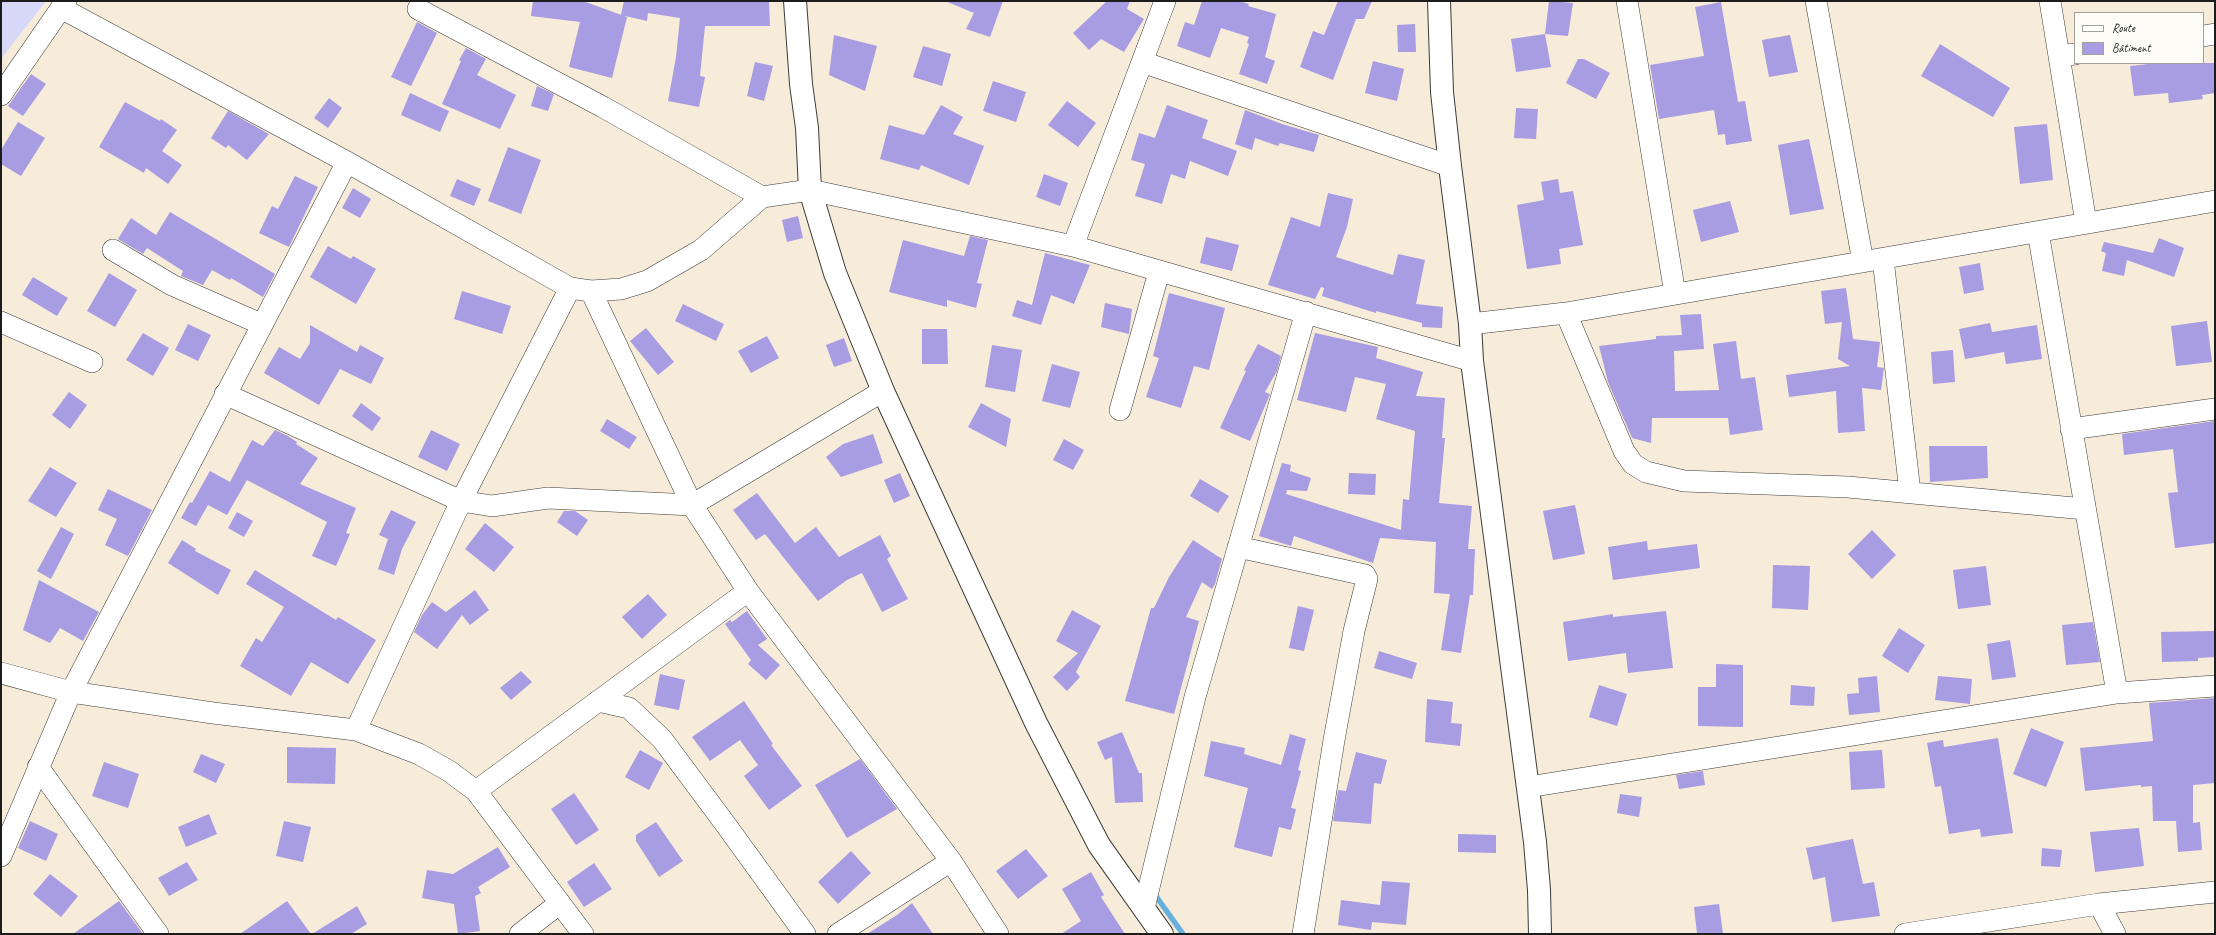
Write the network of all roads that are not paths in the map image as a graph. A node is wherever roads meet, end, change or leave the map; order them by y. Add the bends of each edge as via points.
1 (795, 1) edge
2 (1165, 1) edge
3 (1439, 1) edge
4 (1627, 1) edge
5 (1816, 1) edge
6 (2050, 1) edge
7 (64, 5) edge
8 (418, 9) dead end
9 (2215, 34) edge
10 (2204, 36) edge
11 (2067, 55) edge
12 (1142, 62) junction
13 (1, 95) edge
14 (347, 162) junction
15 (1450, 166) junction
16 (810, 190) junction
17 (762, 197) junction
18 (2215, 201) edge
19 (2086, 224) junction
20 (2038, 232) junction
21 (1073, 246) junction
22 (113, 250) dead end
23 (1873, 260) junction
24 (1159, 272) junction
25 (570, 288) junction
26 (591, 291) junction
27 (1675, 294) junction
28 (1306, 312) junction
29 (1566, 313) junction
30 (1, 322) edge
31 (261, 324) junction
32 (1470, 324) junction
33 (1472, 361) junction
34 (92, 362) dead end
35 (883, 391) junction
36 (225, 394) junction
37 (2215, 409) edge
38 (1120, 410) dead end
39 (2071, 429) junction
40 (1910, 492) junction
41 (461, 501) junction
42 (692, 505) junction
43 (2085, 509) junction
44 (1238, 547) junction
45 (748, 591) junction
46 (1, 673) edge
47 (2215, 686) edge
48 (71, 692) junction
49 (2118, 694) junction
50 (598, 701) junction
51 (356, 730) junction
52 (38, 767) junction
53 (1528, 787) junction
54 (476, 791) junction
55 (1, 856) edge
56 (951, 861) junction
57 (2215, 892) edge
58 (560, 903) junction
59 (2099, 904) junction
60 (1144, 908) junction
61 (158, 934) edge
62 (520, 934) edge
63 (583, 934) edge
64 (805, 934) edge
65 (838, 934) edge
66 (998, 934) edge
67 (1162, 934) edge
68 (1303, 934) edge
69 (1540, 934) edge
70 (1905, 934) edge
71 (2115, 934) edge

1 - 16 street
2 - 12 street
3 - 15 street via 1442,92
4 - 27 street
5 - 23 street
6 - 11 street
7 - 13 street
7 - 14 street
8 - 17 street via 603,107
9 - 10 street
11 - 19 street
12 - 15 street
12 - 21 street
14 - 25 street
14 - 31 street
15 - 32 street
16 - 17 street
16 - 21 street
16 - 35 street via 835,273
17 - 26 street via 701,250 675,266 621,289
18 - 19 street
19 - 20 street
20 - 23 street
20 - 39 street
21 - 24 street
22 - 31 street via 172,285
23 - 27 street
23 - 40 street
24 - 28 street
24 - 38 street
25 - 26 street
25 - 41 street
26 - 42 street
27 - 29 street
28 - 33 street
28 - 44 street
29 - 32 street
29 - 40 street via 1624,451 1634,464 1646,472 1684,481
30 - 34 street
31 - 36 street
32 - 33 street
33 - 53 street
35 - 42 street
35 - 60 street via 1052,756 1099,845
36 - 41 street
36 - 48 street
37 - 39 street
39 - 43 street
40 - 43 street
41 - 42 street via 492,506 548,498
41 - 51 street
42 - 45 street
43 - 49 street
44 - 60 street via 1195,697
44 - 68 street via 1365,575 1368,579 1354,631 1335,732
45 - 50 street
45 - 56 street
46 - 48 street
47 - 49 street
48 - 51 street via 213,713
48 - 52 street
49 - 53 street
50 - 54 street
50 - 64 street via 629,708 662,739
51 - 54 street via 419,754 449,771
52 - 55 street
52 - 61 street
53 - 69 street via 1539,890
54 - 58 street
56 - 65 street
56 - 66 street
57 - 59 street
58 - 62 street
58 - 63 street
59 - 70 street
59 - 71 street
60 - 67 street

